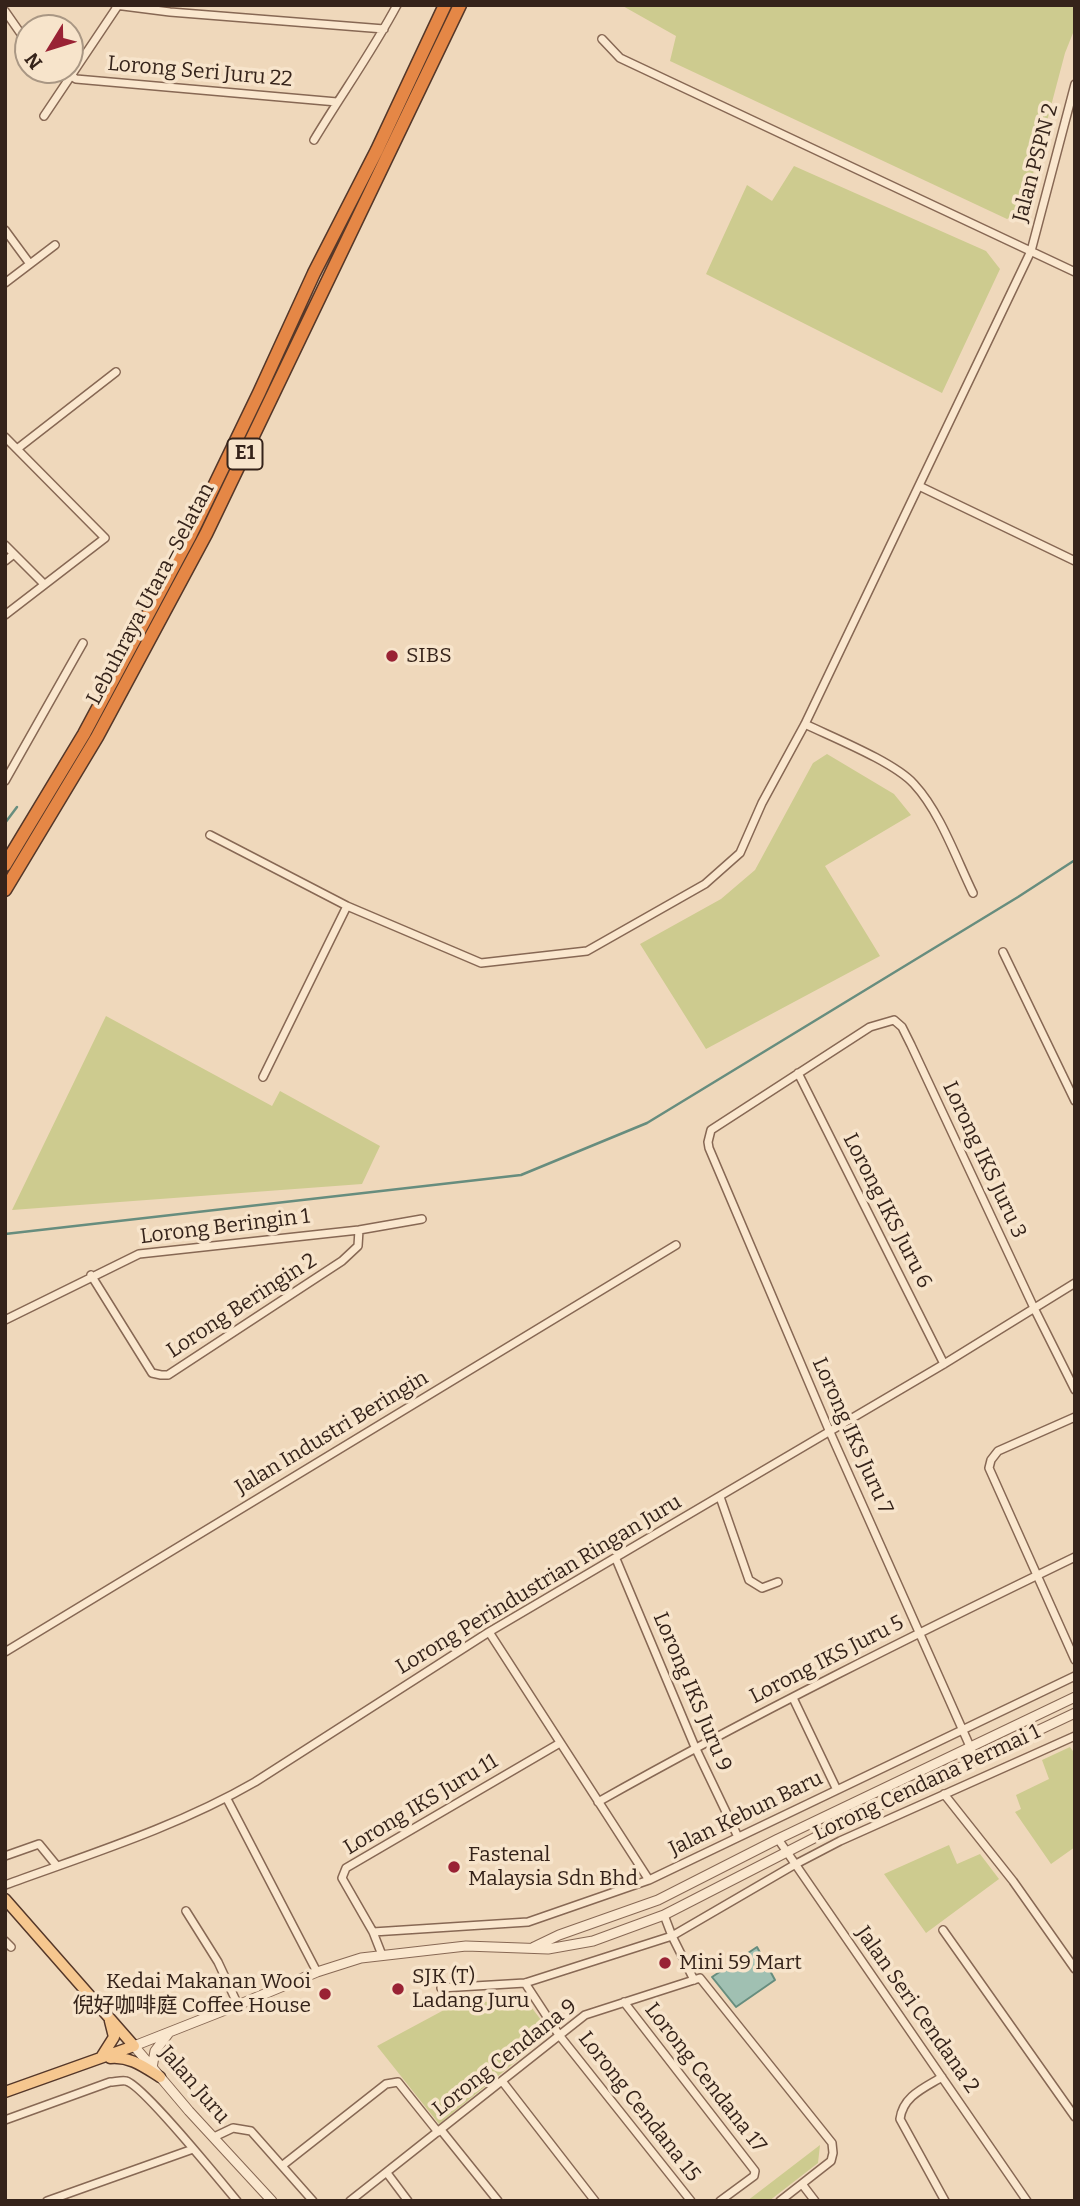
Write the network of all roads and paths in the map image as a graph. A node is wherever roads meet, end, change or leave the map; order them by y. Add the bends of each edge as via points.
1 (397, 5) edge
2 (445, 5) edge
3 (460, 5) edge
4 (116, 6) edge
5 (384, 29) junction
6 (602, 39) dead end
7 (84, 55) edge
8 (84, 80) edge
9 (65, 84) edge
10 (1075, 84) edge
11 (337, 102) junction
12 (44, 116) dead end
13 (314, 140) dead end
14 (5, 230) edge
15 (55, 245) dead end
16 (1031, 251) junction
17 (30, 264) junction
18 (1075, 272) edge
19 (5, 283) edge
20 (116, 372) dead end
21 (5, 437) edge
22 (17, 449) junction
23 (919, 486) junction
24 (5, 545) edge
25 (14, 554) junction
26 (5, 561) edge
27 (1075, 561) edge
28 (44, 584) junction
29 (5, 615) edge
30 (83, 643) dead end
31 (806, 724) junction
32 (5, 781) edge
33 (210, 835) dead end
34 (5, 865) edge
35 (5, 890) edge
36 (973, 893) dead end
37 (348, 905) junction
38 (1003, 951) dead end
39 (798, 1073) junction
40 (263, 1077) dead end
41 (1075, 1101) edge
42 (422, 1219) dead end
43 (359, 1230) junction
44 (676, 1245) dead end
45 (91, 1275) junction
46 (1075, 1283) edge
47 (1034, 1308) junction
48 (5, 1320) edge
49 (944, 1364) junction
50 (1075, 1390) edge
51 (1075, 1417) edge
52 (829, 1430) junction
53 (720, 1497) junction
54 (1075, 1557) edge
55 (616, 1559) junction
56 (1035, 1576) junction
57 (778, 1582) dead end
58 (489, 1632) junction
59 (920, 1632) junction
60 (5, 1652) edge
61 (1075, 1660) edge
62 (1075, 1676) edge
63 (1075, 1697) edge
64 (793, 1699) junction
65 (1075, 1713) edge
66 (963, 1730) junction
67 (1075, 1735) edge
68 (560, 1743) junction
69 (695, 1747) junction
70 (971, 1747) junction
71 (1000, 1748) junction
72 (976, 1760) junction
73 (1007, 1765) junction
74 (837, 1790) junction
75 (944, 1794) junction
76 (227, 1799) junction
77 (598, 1802) junction
78 (738, 1837) junction
79 (778, 1839) junction
80 (785, 1852) junction
81 (5, 1856) edge
82 (794, 1865) junction
83 (57, 1866) junction
84 (649, 1880) junction
85 (5, 1885) edge
86 (5, 1899) edge
87 (186, 1911) dead end
88 (664, 1915) junction
89 (943, 1930) dead end
90 (373, 1932) junction
91 (672, 1936) junction
92 (532, 1948) junction
93 (382, 1955) junction
94 (1075, 1969) edge
95 (317, 1972) junction
96 (697, 1979) junction
97 (525, 1983) junction
98 (441, 1988) dead end
99 (624, 2002) junction
100 (238, 2005) junction
101 (108, 2014) junction
102 (170, 2032) junction
103 (559, 2035) junction
104 (134, 2046) junction
105 (100, 2059) junction
106 (152, 2068) junction
107 (160, 2077) junction
108 (943, 2077) junction
109 (502, 2081) junction
110 (5, 2092) edge
111 (1075, 2117) edge
112 (5, 2120) edge
113 (440, 2131) junction
114 (214, 2137) junction
115 (192, 2149) junction
116 (283, 2165) junction
117 (387, 2173) junction
118 (802, 2185) junction
119 (47, 2201) edge
120 (237, 2201) edge
121 (272, 2201) edge
122 (313, 2201) edge
123 (350, 2201) edge
124 (408, 2201) edge
125 (498, 2201) edge
126 (595, 2201) edge
127 (691, 2201) edge
128 (720, 2201) edge
129 (780, 2201) edge
130 (815, 2201) edge
131 (944, 2201) edge
132 (1027, 2201) edge

1 - 5 street
2 - 34 highway, Lebuhraya Utara–Selatan / E1 via 190,536 84,734
3 - 35 highway, Lebuhraya Utara–Selatan / E1 via 206,534 97,737
4 - 5 street
4 - 7 street
5 - 11 street
6 - 16 street via 620,58
8 - 11 street, Lorong Seri Juru 22
9 - 12 street
10 - 16 street, Jalan PSPN 2
11 - 13 street
14 - 17 street
15 - 17 street
16 - 18 street
16 - 23 street, Jalan PSPN 2
17 - 19 street
20 - 22 street
21 - 22 street
22 - 28 street via 105,538
23 - 27 street
23 - 31 street, Jalan PSPN 2
24 - 25 street
25 - 26 street
25 - 28 street
28 - 29 street
30 - 32 street
31 - 36 street via 913,782 931,806
31 - 37 street, Jalan PSPN 2 via 740,853 705,884 587,951 481,963
33 - 37 street, Jalan PSPN 2
37 - 40 street
38 - 41 street
39 - 47 street, Lorong IKS Juru 3 via 870,1027 894,1020 902,1027
39 - 49 street, Lorong IKS Juru 6
39 - 52 street, Lorong IKS Juru 7 via 716,1125 709,1148
42 - 43 street, Lorong Beringin 1
43 - 45 street, Lorong Beringin 1 via 139,1254
43 - 45 street, Lorong Beringin 2 via 358,1246 342,1261 168,1374 152,1373
44 - 60 street, Jalan Industri Beringin
45 - 48 street, Lorong Beringin 1
46 - 47 street, Lorong Perindustrian Ringan Juru
47 - 49 street, Lorong Perindustrian Ringan Juru
47 - 50 street, Lorong IKS Juru 3
49 - 52 street, Lorong Perindustrian Ringan Juru
51 - 56 street via 998,1451 991,1460 989,1468
52 - 53 street, Lorong Perindustrian Ringan Juru
52 - 59 street, Lorong IKS Juru 7
53 - 55 street, Lorong Perindustrian Ringan Juru
53 - 57 street via 749,1580 762,1588
54 - 56 street, Lorong IKS Juru 5
55 - 58 street, Lorong Perindustrian Ringan Juru
55 - 69 street, Lorong IKS Juru 9
56 - 59 street, Lorong IKS Juru 5
56 - 61 street
58 - 68 street
58 - 76 street, Lorong Perindustrian Ringan Juru
59 - 64 street, Lorong IKS Juru 5
59 - 66 street, Lorong IKS Juru 7
62 - 66 street, Jalan Kebun Baru
63 - 70 street, Jalan Kebun Baru
64 - 69 street, Lorong IKS Juru 5
64 - 74 street
65 - 71 street, Jalan Kebun Baru
66 - 70 street, Lorong IKS Juru 7
66 - 74 street, Jalan Kebun Baru
67 - 73 street, Lorong Cendana Permai 1
68 - 77 street
68 - 90 street, Lorong IKS Juru 11 via 346,1868 342,1878
69 - 77 street, Lorong IKS Juru 5
69 - 78 street, Lorong IKS Juru 9
70 - 72 street, Lorong IKS Juru 7
70 - 79 street, Jalan Kebun Baru
71 - 72 street, Jalan Kebun Baru
71 - 73 street
72 - 80 street, Jalan Kebun Baru
73 - 75 street, Lorong Cendana Permai 1
74 - 78 street, Jalan Kebun Baru
75 - 82 street, Lorong Cendana Permai 1
75 - 94 street
76 - 83 street, Lorong Perindustrian Ringan Juru
76 - 95 street
77 - 84 street
78 - 84 street, Jalan Kebun Baru
79 - 80 street, Jalan Seri Cendana 2
79 - 92 street, Jalan Kebun Baru via 658,1900
80 - 82 street, Jalan Seri Cendana 2
80 - 88 street, Jalan Kebun Baru
81 - 83 street via 39,1844
82 - 91 street, Lorong Cendana Permai 1
82 - 108 street, Jalan Seri Cendana 2
83 - 85 street, Lorong Perindustrian Ringan Juru
84 - 90 street, Jalan Kebun Baru via 528,1922
86 - 101 main road, Jalan Juru
87 - 100 street
88 - 91 street
88 - 92 street, Jalan Kebun Baru via 593,1941
89 - 111 street
90 - 93 street, Lorong IKS Juru 11
91 - 96 street
91 - 97 street, Lorong Cendana Permai 1
92 - 93 street, Jalan Kebun Baru via 466,1946
93 - 95 street, Jalan Kebun Baru
95 - 100 street, Jalan Kebun Baru
96 - 99 street, Lorong Cendana 9
96 - 118 street via 832,2143 831,2161
97 - 98 street, Lorong Cendana Permai 1
97 - 103 street, Lorong Cendana 15
99 - 103 street, Lorong Cendana 9 via 585,2015
99 - 128 street, Lorong Cendana 17 via 755,2171
100 - 102 street, Jalan Kebun Baru
101 - 104 main road, Jalan Juru
101 - 105 main road via 114,2037
102 - 104 street, Jalan Kebun Baru
102 - 106 street via 155,2051
103 - 109 street, Lorong Cendana 9
103 - 127 street, Lorong Cendana 15
104 - 105 main road
104 - 106 street, Jalan Juru
105 - 107 main road via 122,2057
105 - 110 main road
106 - 107 street, Jalan Juru
107 - 114 street, Jalan Juru
108 - 131 street via 908,2098 900,2119
108 - 132 street, Jalan Seri Cendana 2
109 - 113 street, Lorong Cendana 9
109 - 126 street
112 - 115 street via 110,2082 126,2081 135,2085
113 - 116 street via 398,2082 392,2082
113 - 117 street, Lorong Cendana 9
113 - 125 street
114 - 116 street via 233,2128 251,2131
114 - 121 street, Jalan Juru
115 - 119 street
115 - 120 street
116 - 122 street
117 - 123 street, Lorong Cendana 9
117 - 124 street
118 - 129 street
118 - 130 street

